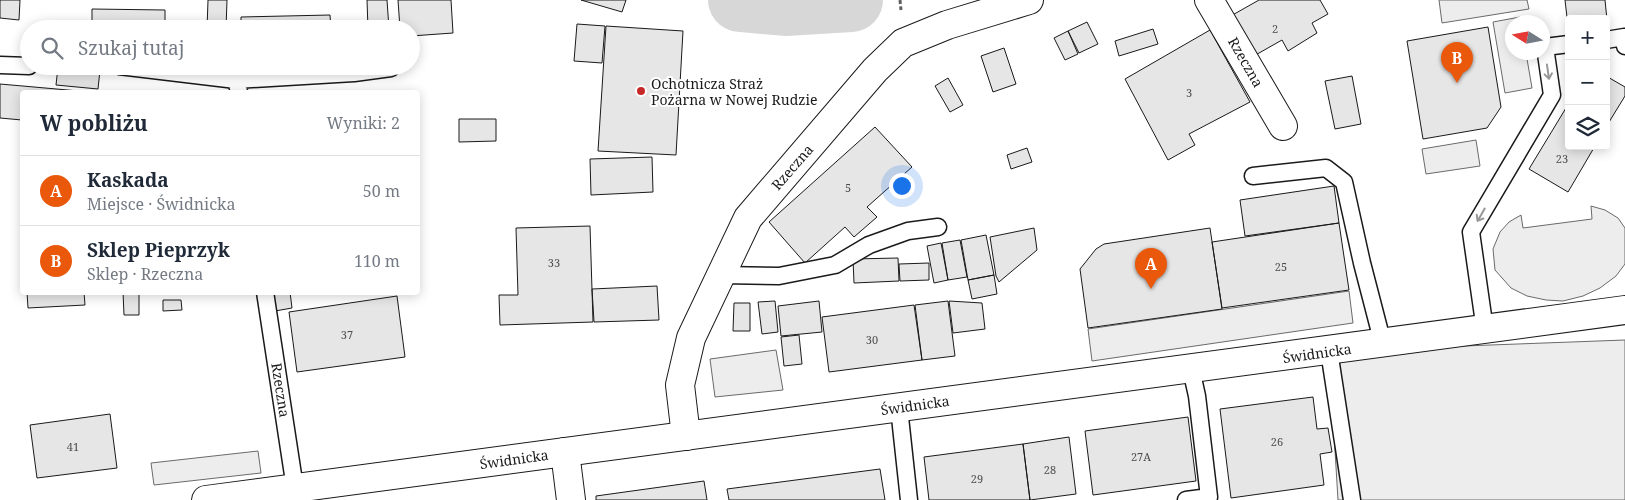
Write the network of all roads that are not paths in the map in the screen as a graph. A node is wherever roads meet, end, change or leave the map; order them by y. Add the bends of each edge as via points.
1 (1029, 0) edge
2 (1209, 0) edge
3 (1610, 39) edge
4 (1565, 44) edge
5 (1625, 46) edge
6 (0, 65) edge
7 (20, 66) edge
8 (172, 75) edge
9 (336, 75) edge
10 (237, 86) edge
11 (1283, 126) dead end
12 (1253, 176) dead end
13 (938, 227) dead end
14 (721, 275) junction
15 (266, 295) edge
16 (1625, 310) edge
17 (1485, 330) junction
18 (1383, 344) junction
19 (1329, 351) junction
20 (1191, 369) junction
21 (899, 408) junction
22 (686, 436) junction
23 (566, 452) junction
24 (295, 488) junction
25 (269, 496) edge
26 (206, 500) edge
27 (571, 500) edge
28 (909, 500) edge
29 (1186, 500) edge
30 (1352, 500) edge

1 - 14 street, Rzeczna via 947,24 903,42 875,70 748,218
2 - 11 street, Rzeczna
3 - 5 lane via 1624,37
4 -> 17 lane via 1545,47 1552,95 1471,232
6 - 7 lane
8 - 10 lane
9 - 10 lane
12 - 18 lane via 1326,168 1344,182
13 - 14 lane via 908,232 869,245 835,265 778,276
14 - 22 street, Rzeczna via 691,338 680,385
15 - 24 lane, Rzeczna
16 - 17 street, Świdnicka
17 - 18 street, Świdnicka
18 - 19 street, Świdnicka
19 - 20 street, Świdnicka
19 - 30 lane
20 - 21 street, Świdnicka
20 - 29 lane via 1209,497
21 - 22 street, Świdnicka
21 - 28 lane
22 - 23 street, Świdnicka
23 - 24 street, Świdnicka
23 - 27 street
24 - 25 street, Świdnicka
25 - 26 street, Świdnicka

